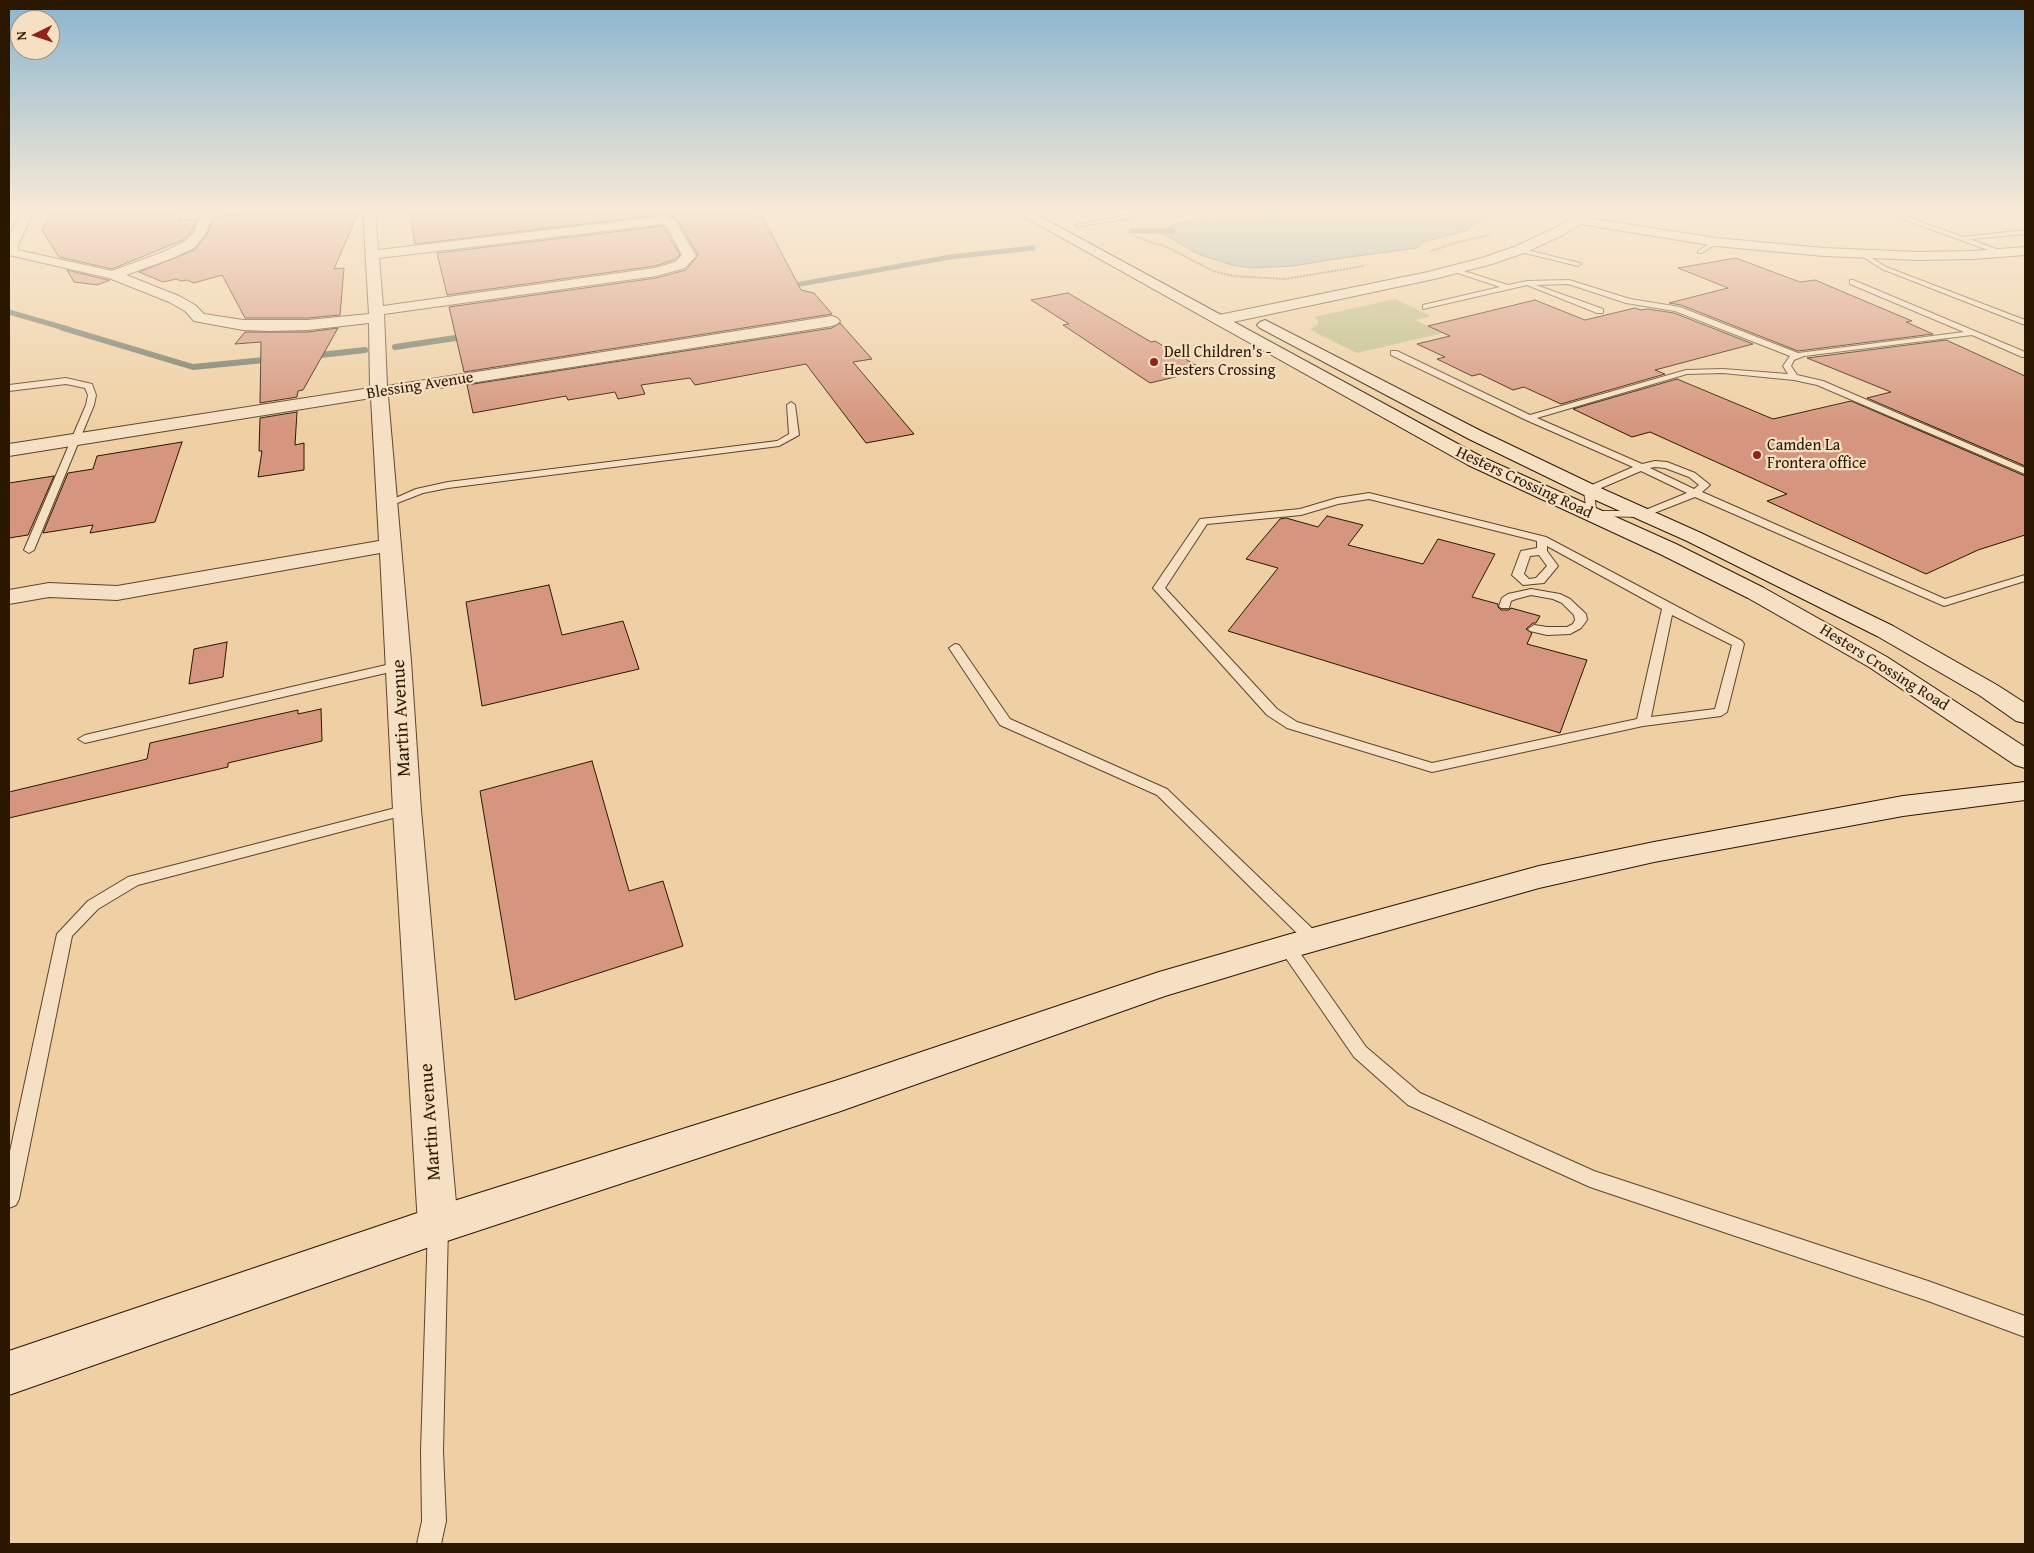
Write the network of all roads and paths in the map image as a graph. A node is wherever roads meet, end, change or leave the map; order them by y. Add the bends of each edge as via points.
1 (135, 283) edge
2 (374, 283) edge
3 (575, 283) edge
4 (1166, 283) edge
5 (1390, 283) edge
6 (1494, 283) edge
7 (1525, 283) edge
8 (1528, 283) edge
9 (1575, 283) edge
10 (1857, 283) edge
11 (1924, 283) edge
12 (1507, 288) junction
13 (1426, 307) dead end
14 (1600, 311) dead end
15 (1223, 312) junction
16 (376, 314) junction
17 (1245, 314) junction
18 (832, 320) dead end
19 (2025, 323) edge
20 (1973, 332) junction
21 (1394, 353) dead end
22 (2025, 355) edge
23 (1799, 356) junction
24 (1794, 377) junction
25 (9, 388) edge
26 (379, 392) junction
27 (791, 405) dead end
28 (1529, 418) junction
29 (74, 440) junction
30 (9, 450) edge
31 (1641, 467) junction
32 (2025, 471) edge
33 (1589, 490) junction
34 (1695, 493) junction
35 (387, 504) junction
36 (1591, 514) junction
37 (1644, 514) junction
38 (390, 545) junction
39 (1542, 545) junction
40 (29, 550) dead end
41 (2025, 578) edge
42 (1786, 580) junction
43 (1529, 587) junction
44 (9, 597) edge
45 (1505, 606) dead end
46 (1668, 608) junction
47 (1534, 629) dead end
48 (955, 648) dead end
49 (399, 666) junction
50 (2025, 715) edge
51 (1643, 722) junction
52 (85, 739) dead end
53 (2025, 759) edge
54 (2025, 791) edge
55 (407, 810) junction
56 (1300, 943) junction
57 (9, 1199) edge
58 (438, 1225) junction
59 (2025, 1327) edge
60 (9, 1373) edge
61 (429, 1544) edge

1 - 16 street via 174,299 190,308 199,318 243,325 308,325
2 - 16 street, Martin Avenue
3 - 16 street
4 - 15 street, Hesters Crossing Road
5 - 17 street
6 - 12 lane
7 - 12 lane
8 - 14 lane
9 - 23 lane via 1629,301 1678,309
10 - 20 lane
11 - 19 lane
12 - 13 lane
15 - 17 street
15 - 36 street, Hesters Crossing Road via 1475,461
16 - 26 street, Martin Avenue
17 - 33 street, Hesters Crossing Road via 1475,435
18 - 26 street, Blessing Avenue
20 - 22 lane
20 - 23 lane
21 - 28 lane
23 - 24 lane via 1790,358 1787,366
24 - 28 lane via 1723,371 1686,372
24 - 32 lane via 1820,383
25 - 29 lane via 66,381 89,386 92,395 90,405
26 - 29 street, Blessing Avenue
26 - 35 street, Martin Avenue
27 - 35 lane via 794,435 779,443 448,485 420,491
28 - 31 lane
29 - 30 street, Blessing Avenue
29 - 40 lane
31 - 33 lane
31 - 34 lane
31 - 34 lane via 1660,464 1692,475 1705,485
33 - 36 lane
33 - 37 street, Hesters Crossing Road
34 - 37 lane
34 - 41 lane via 1944,603
35 - 38 street, Martin Avenue
36 - 37 lane
36 - 42 street via 1625,517 1748,572
36 - 53 street, Hesters Crossing Road via 1739,584 1841,640
37 - 42 street, Hesters Crossing Road
38 - 44 street via 117,593 49,590
38 - 49 street, Martin Avenue
39 - 43 lane via 1553,566
39 - 43 lane via 1525,553 1518,574
39 - 46 lane
39 - 51 lane via 1369,496 1300,512 1204,521 1159,588 1272,712 1292,725 1432,768
42 - 50 street, Hesters Crossing Road via 1885,631
43 - 45 lane via 1506,600
43 - 47 lane via 1566,601 1580,614 1581,620 1570,630
46 - 51 lane
46 - 51 lane via 1738,644 1720,712
48 - 56 lane via 1005,722 1162,792
49 - 52 lane
49 - 55 street, Martin Avenue
54 - 56 street via 1903,806 1654,852 1540,877
55 - 57 lane via 133,881 94,905 65,934
55 - 58 street, Martin Avenue
56 - 58 street via 1159,985 838,1096
56 - 59 lane via 1360,1052 1414,1099 1590,1178 1928,1290
58 - 60 street
58 - 61 lane via 432,1451 434,1521

